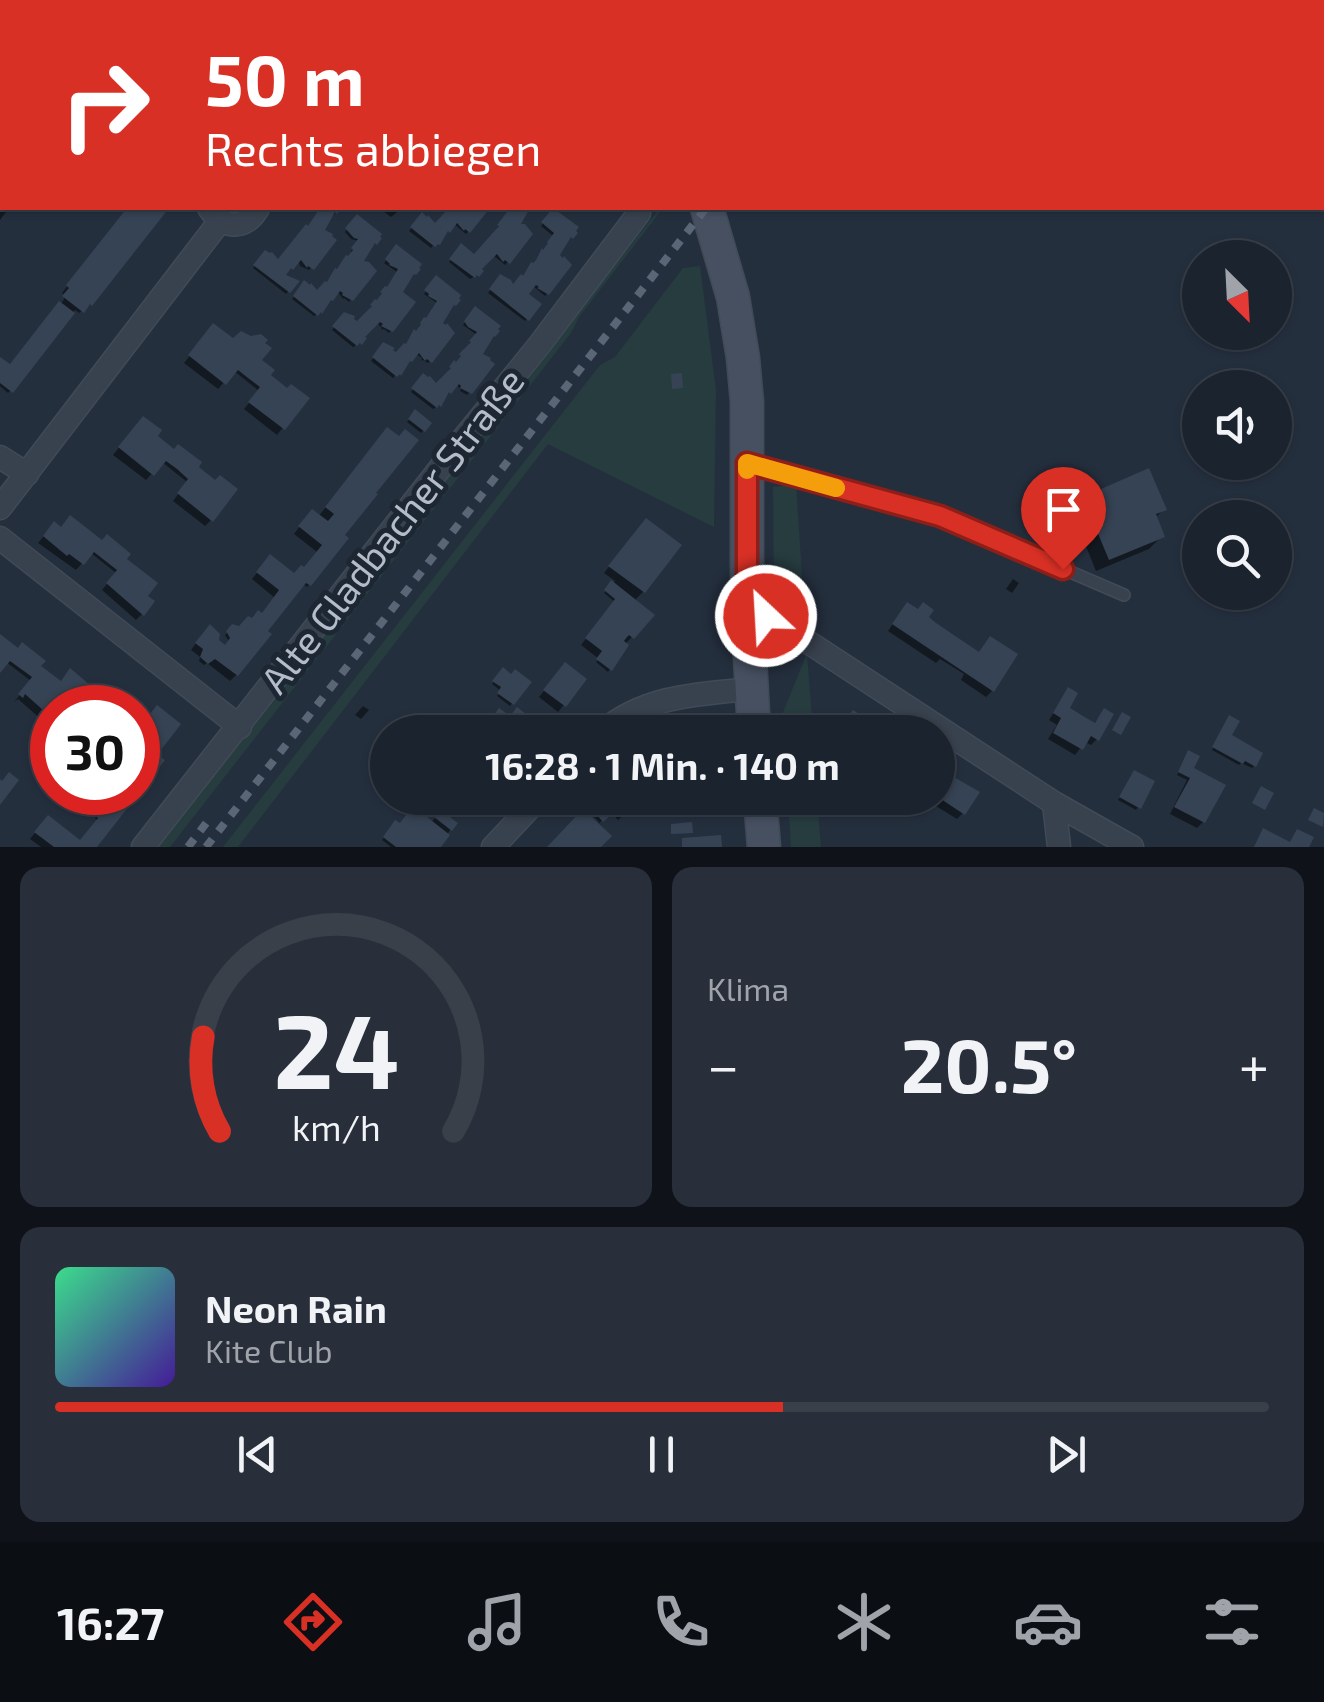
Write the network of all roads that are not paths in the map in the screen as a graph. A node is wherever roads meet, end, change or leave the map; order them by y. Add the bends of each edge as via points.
1 (257, 210) edge
2 (707, 210) edge
3 (639, 213) dead end
4 (215, 214) edge
5 (0, 457) edge
6 (747, 463) junction
7 (26, 474) junction
8 (0, 508) edge
9 (0, 538) edge
10 (1124, 595) dead end
11 (747, 602) junction
12 (750, 689) junction
13 (626, 715) edge
14 (752, 715) edge
15 (240, 727) junction
16 (1054, 803) junction
17 (523, 815) edge
18 (761, 815) edge
19 (143, 847) edge
20 (492, 847) edge
21 (764, 847) edge
22 (1059, 847) edge
23 (1132, 847) edge

1 - 4 street via 242,224
2 - 6 street via 743,358
3 - 15 street, Alte Gladbacher Straße
4 - 7 street
5 - 7 street
6 - 10 lane via 940,516
6 - 11 street
7 - 8 street
9 - 15 street
11 - 12 street
11 - 16 street
12 - 13 street via 680,696
12 - 14 street
15 - 19 street, Alte Gladbacher Straße
16 - 22 street
16 - 23 street
17 - 20 street
18 - 21 street

